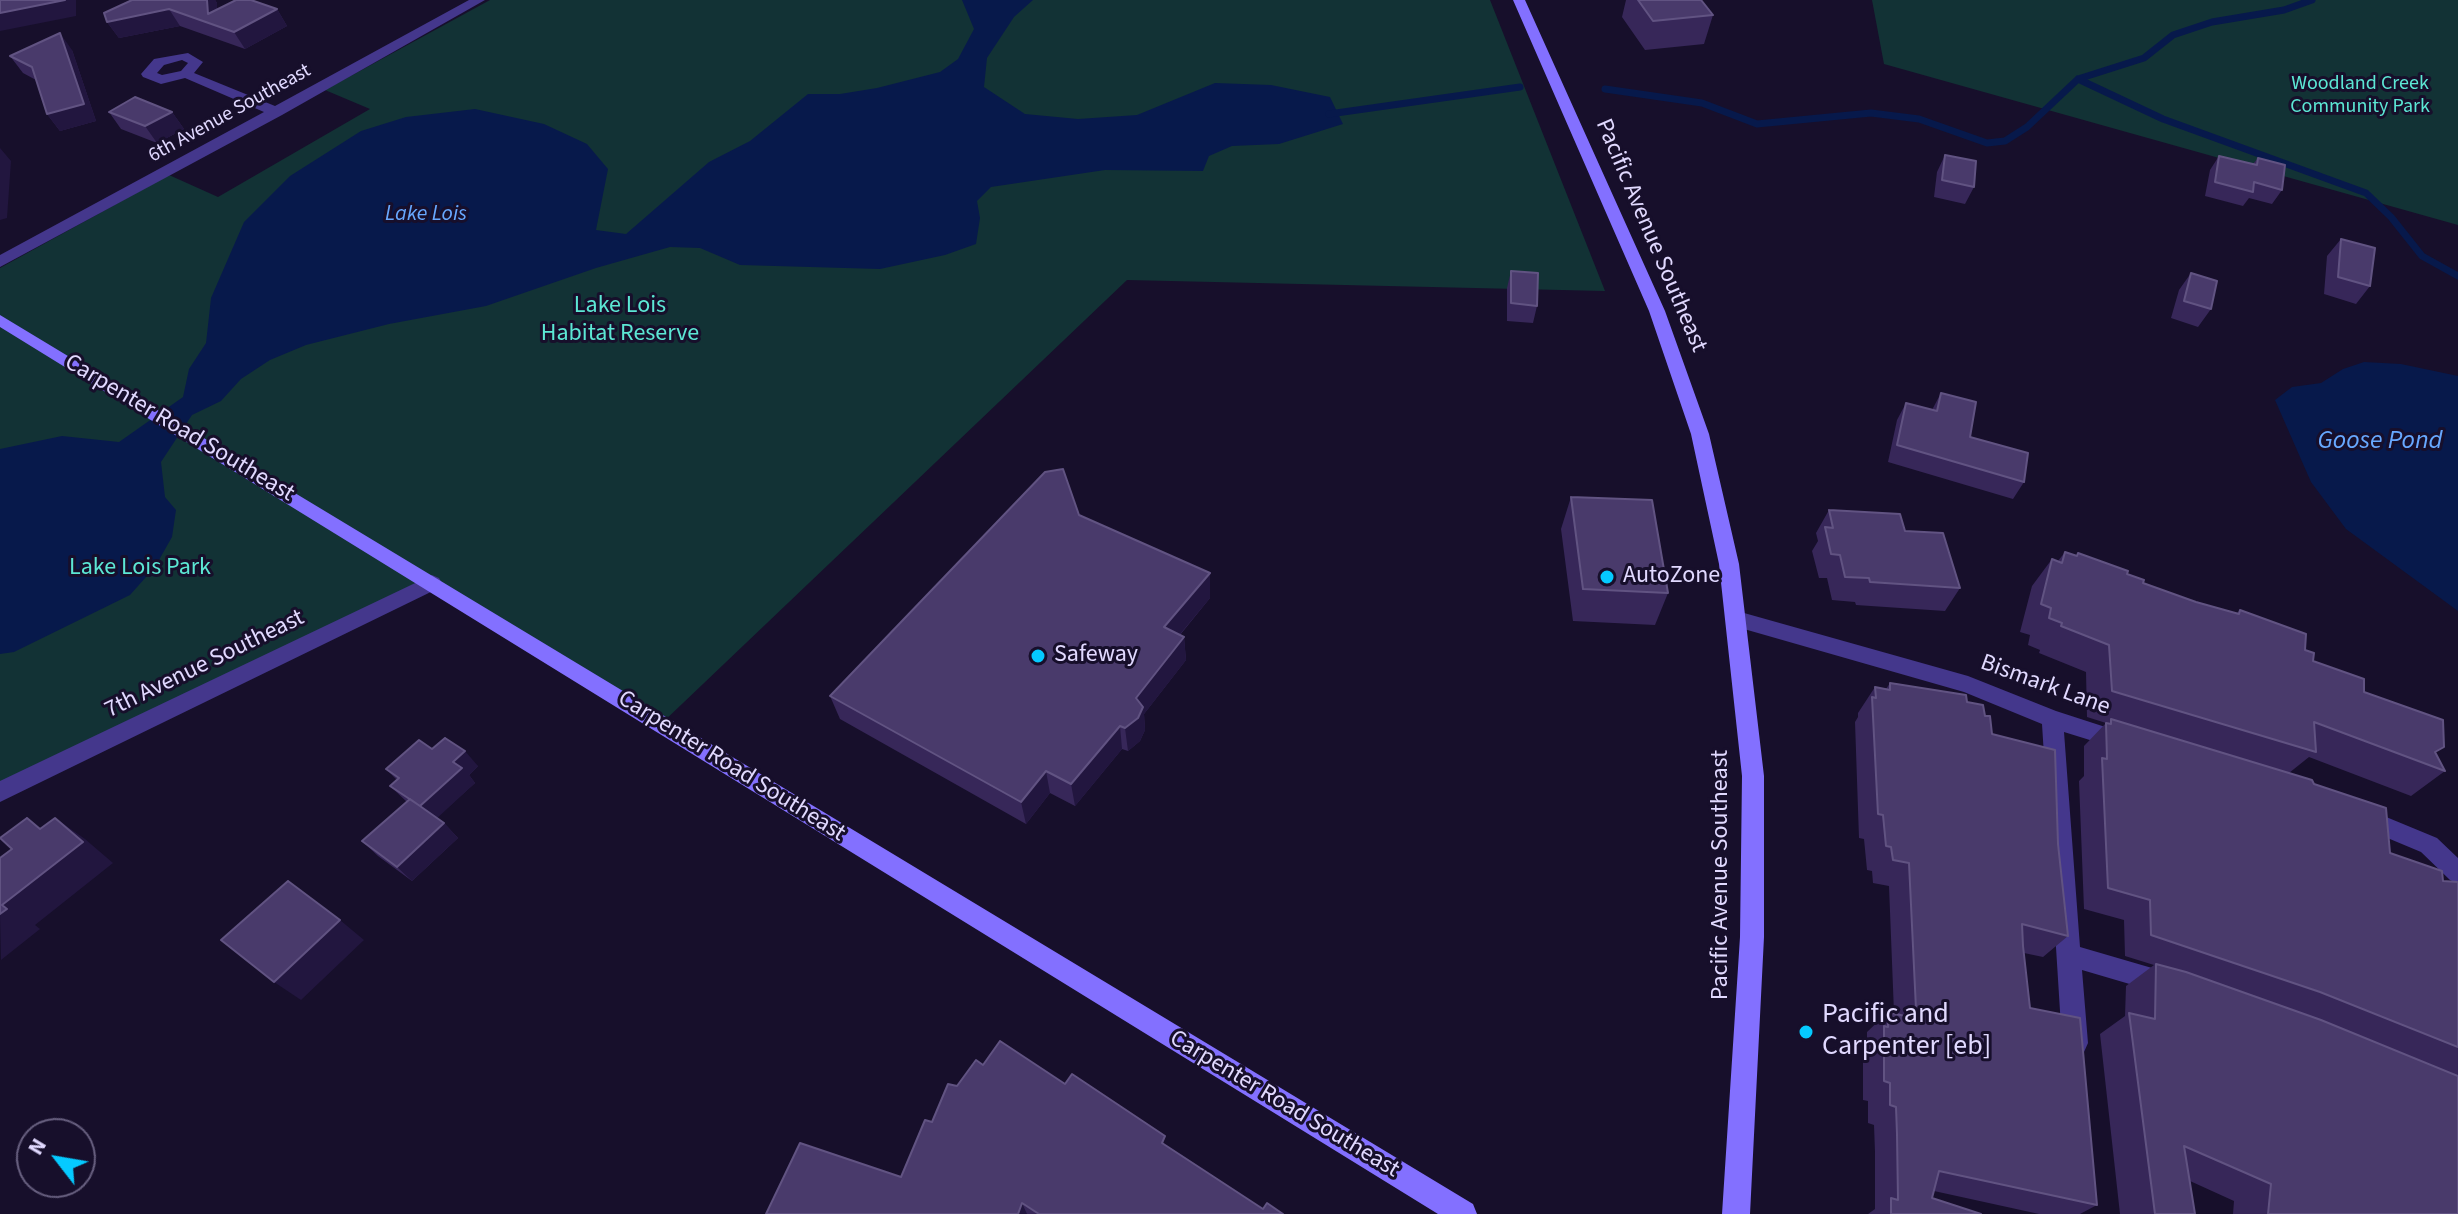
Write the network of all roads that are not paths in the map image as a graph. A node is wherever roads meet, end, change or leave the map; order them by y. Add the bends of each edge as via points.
1 (479, 0) edge
2 (1519, 0) edge
3 (186, 74) dead end
4 (277, 112) junction
5 (0, 262) edge
6 (0, 320) edge
7 (432, 583) junction
8 (1737, 619) junction
9 (2052, 719) junction
10 (2143, 748) edge
11 (0, 792) edge
12 (2336, 808) edge
13 (2458, 873) edge
14 (2068, 955) junction
15 (2185, 989) edge
16 (2077, 1064) edge
17 (1463, 1214) edge
18 (1736, 1214) edge

1 - 4 street, 6th Avenue Southeast
2 - 8 main road, Pacific Avenue Southeast via 1657,311 1700,434
3 - 4 street
4 - 5 street, 6th Avenue Southeast
6 - 7 main road, Carpenter Road Southeast
7 - 11 street, 7th Avenue Southeast
7 - 17 main road, Carpenter Road Southeast
8 - 9 street, Bismark Lane via 1968,685
8 - 18 main road, Pacific Avenue Southeast via 1753,776 1752,937
9 - 10 street, Bismark Lane
9 - 14 street
12 - 13 street via 2429,845
14 - 15 street
14 - 16 street

